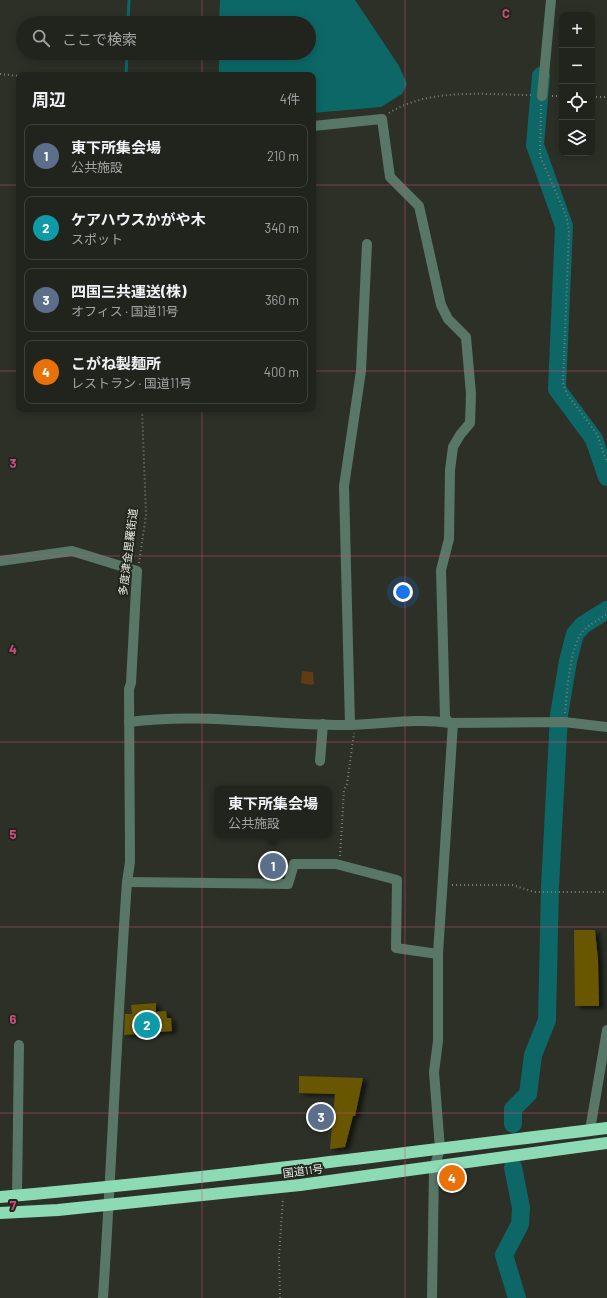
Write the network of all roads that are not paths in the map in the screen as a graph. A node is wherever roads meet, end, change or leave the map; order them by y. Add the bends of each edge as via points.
1 (551, 0) edge
2 (539, 95) road end
3 (316, 126) edge
4 (367, 244) dead end
5 (0, 561) edge
6 (129, 722) junction
7 (324, 724) junction
8 (353, 724) junction
9 (452, 724) junction
10 (607, 727) edge
11 (320, 761) dead end
12 (127, 882) junction
13 (438, 954) junction
14 (607, 1030) edge
15 (19, 1045) dead end
16 (607, 1128) edge
17 (590, 1130) junction
18 (607, 1143) edge
19 (440, 1149) junction
20 (434, 1168) junction
21 (108, 1187) junction
22 (17, 1196) junction
23 (0, 1197) edge
24 (109, 1204) junction
25 (0, 1213) edge
26 (103, 1298) edge
27 (432, 1298) edge

1 - 2 street
3 - 9 street via 382,119 390,177 419,206 441,305 448,319 466,336 471,394 470,423 453,447 449,539 441,570 445,718
4 - 8 street via 361,371 344,486
5 - 6 street, 多度津金毘羅街道 via 72,551 137,571
6 - 7 street via 160,718
6 - 12 street, 多度津金毘羅街道 via 130,862
7 - 8 street
7 - 11 street
8 - 9 street via 432,720
9 - 10 street via 561,722
9 - 13 street
12 - 13 street via 288,884 294,864 339,865 397,880 396,948
12 - 21 street, 多度津金毘羅街道
13 - 19 street via 438,1041 434,1072
14 - 17 street
15 - 22 street
16 - 17 highway, 国道11号
17 - 19 highway, 国道11号
18 - 20 highway, 国道11号
19 - 20 street
19 - 21 highway, 国道11号
20 - 24 highway, 国道11号 via 284,1187
20 - 27 street
21 - 22 highway, 国道11号
21 - 24 street, 多度津金毘羅街道
22 - 23 highway, 国道11号
24 - 25 highway, 国道11号
24 - 26 street, 多度津金毘羅街道

